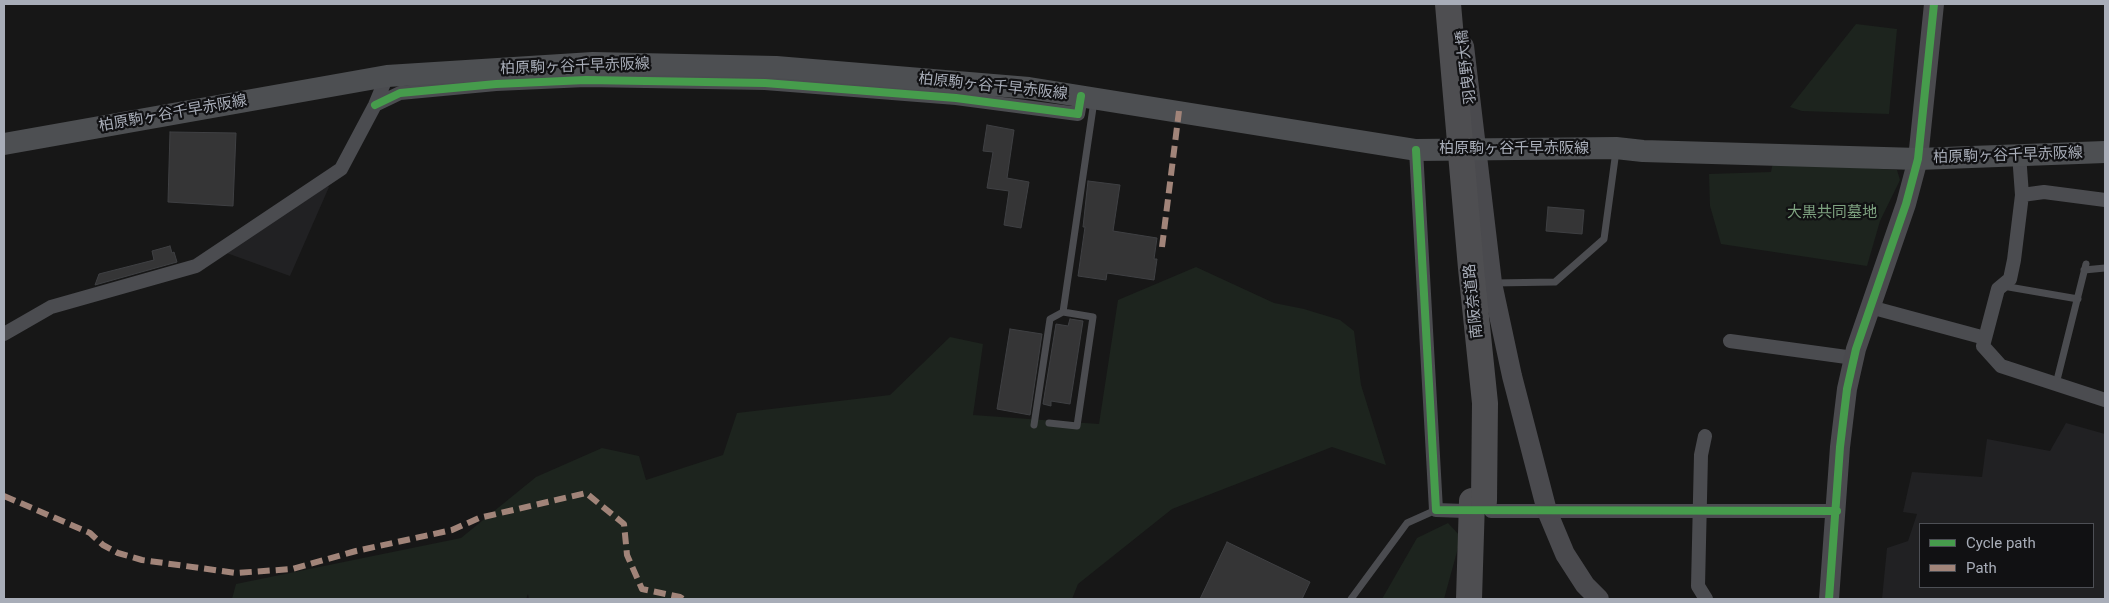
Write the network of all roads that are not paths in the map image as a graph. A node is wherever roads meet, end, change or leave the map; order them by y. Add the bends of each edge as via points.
1 (1438, 4) edge
2 (1448, 4) edge
3 (1460, 4) edge
4 (1934, 4) edge
5 (387, 76) junction
6 (1088, 97) junction
7 (375, 105) junction
8 (1475, 140) junction
9 (4, 144) edge
10 (1616, 148) junction
11 (1416, 150) junction
12 (1919, 150) junction
13 (2105, 152) edge
14 (2020, 154) junction
15 (2022, 195) junction
16 (2105, 200) edge
17 (2105, 268) edge
18 (1492, 283) junction
19 (2003, 286) junction
20 (2078, 300) junction
21 (1870, 307) junction
22 (1063, 312) junction
23 (4, 334) edge
24 (1985, 338) junction
25 (1730, 340) dead end
26 (1854, 358) junction
27 (2056, 384) junction
28 (2105, 400) edge
29 (1049, 422) dead end
30 (1034, 425) dead end
31 (1705, 436) dead end
32 (1478, 506) junction
33 (1436, 510) junction
34 (1547, 511) junction
35 (1698, 511) junction
36 (1837, 511) junction
37 (1351, 599) edge
38 (1469, 599) edge
39 (1482, 599) edge
40 (1598, 599) edge
41 (1706, 599) edge
42 (1829, 599) edge

1 - 32 highway, 南阪奈道路
2 - 32 highway, 南阪奈道路, bridge via 1485,403
3 - 8 street, 羽曳野大橋
4 - 12 street
5 - 6 main road, 柏原駒ヶ谷千早赤阪線 via 593,63 776,67 1029,88
5 - 7 street
5 - 9 main road, 柏原駒ヶ谷千早赤阪線
6 - 7 street via 1078,114 956,98 765,83 586,80 400,93
6 - 11 main road, 柏原駒ヶ谷千早赤阪線
6 - 22 lane
7 - 23 street via 341,169 196,266 51,307
8 - 10 main road, 柏原駒ヶ谷千早赤阪線
8 - 11 main road, 柏原駒ヶ谷千早赤阪線
8 - 18 street, 羽曳野大橋
10 - 12 main road, 柏原駒ヶ谷千早赤阪線 via 1644,151
10 - 18 lane via 1604,240 1555,282
11 - 33 street
12 - 14 main road, 柏原駒ヶ谷千早赤阪線
12 - 21 street via 1906,204
13 - 14 main road, 柏原駒ヶ谷千早赤阪線
14 - 15 street
15 - 16 street via 2044,192
15 - 19 street via 2014,260 2010,279
17 - 20 lane via 2085,267
18 - 34 street, 羽曳野大橋
19 - 20 lane
19 - 24 street via 1998,290
20 - 27 lane
21 - 24 street
21 - 26 street
22 - 29 lane via 1094,317 1077,426
22 - 30 lane via 1050,319
24 - 27 street via 1983,346 2001,366
25 - 26 street
26 - 36 street via 1840,447
27 - 28 street
31 - 35 street
32 - 33 street
32 - 34 street
32 - 38 highway, 南阪奈道路
32 - 39 highway, 南阪奈道路
33 - 37 lane via 1406,523
34 - 35 street
34 - 40 street, 羽曳野大橋 via 1565,554
35 - 36 street
35 - 41 street via 1698,586
36 - 42 street

